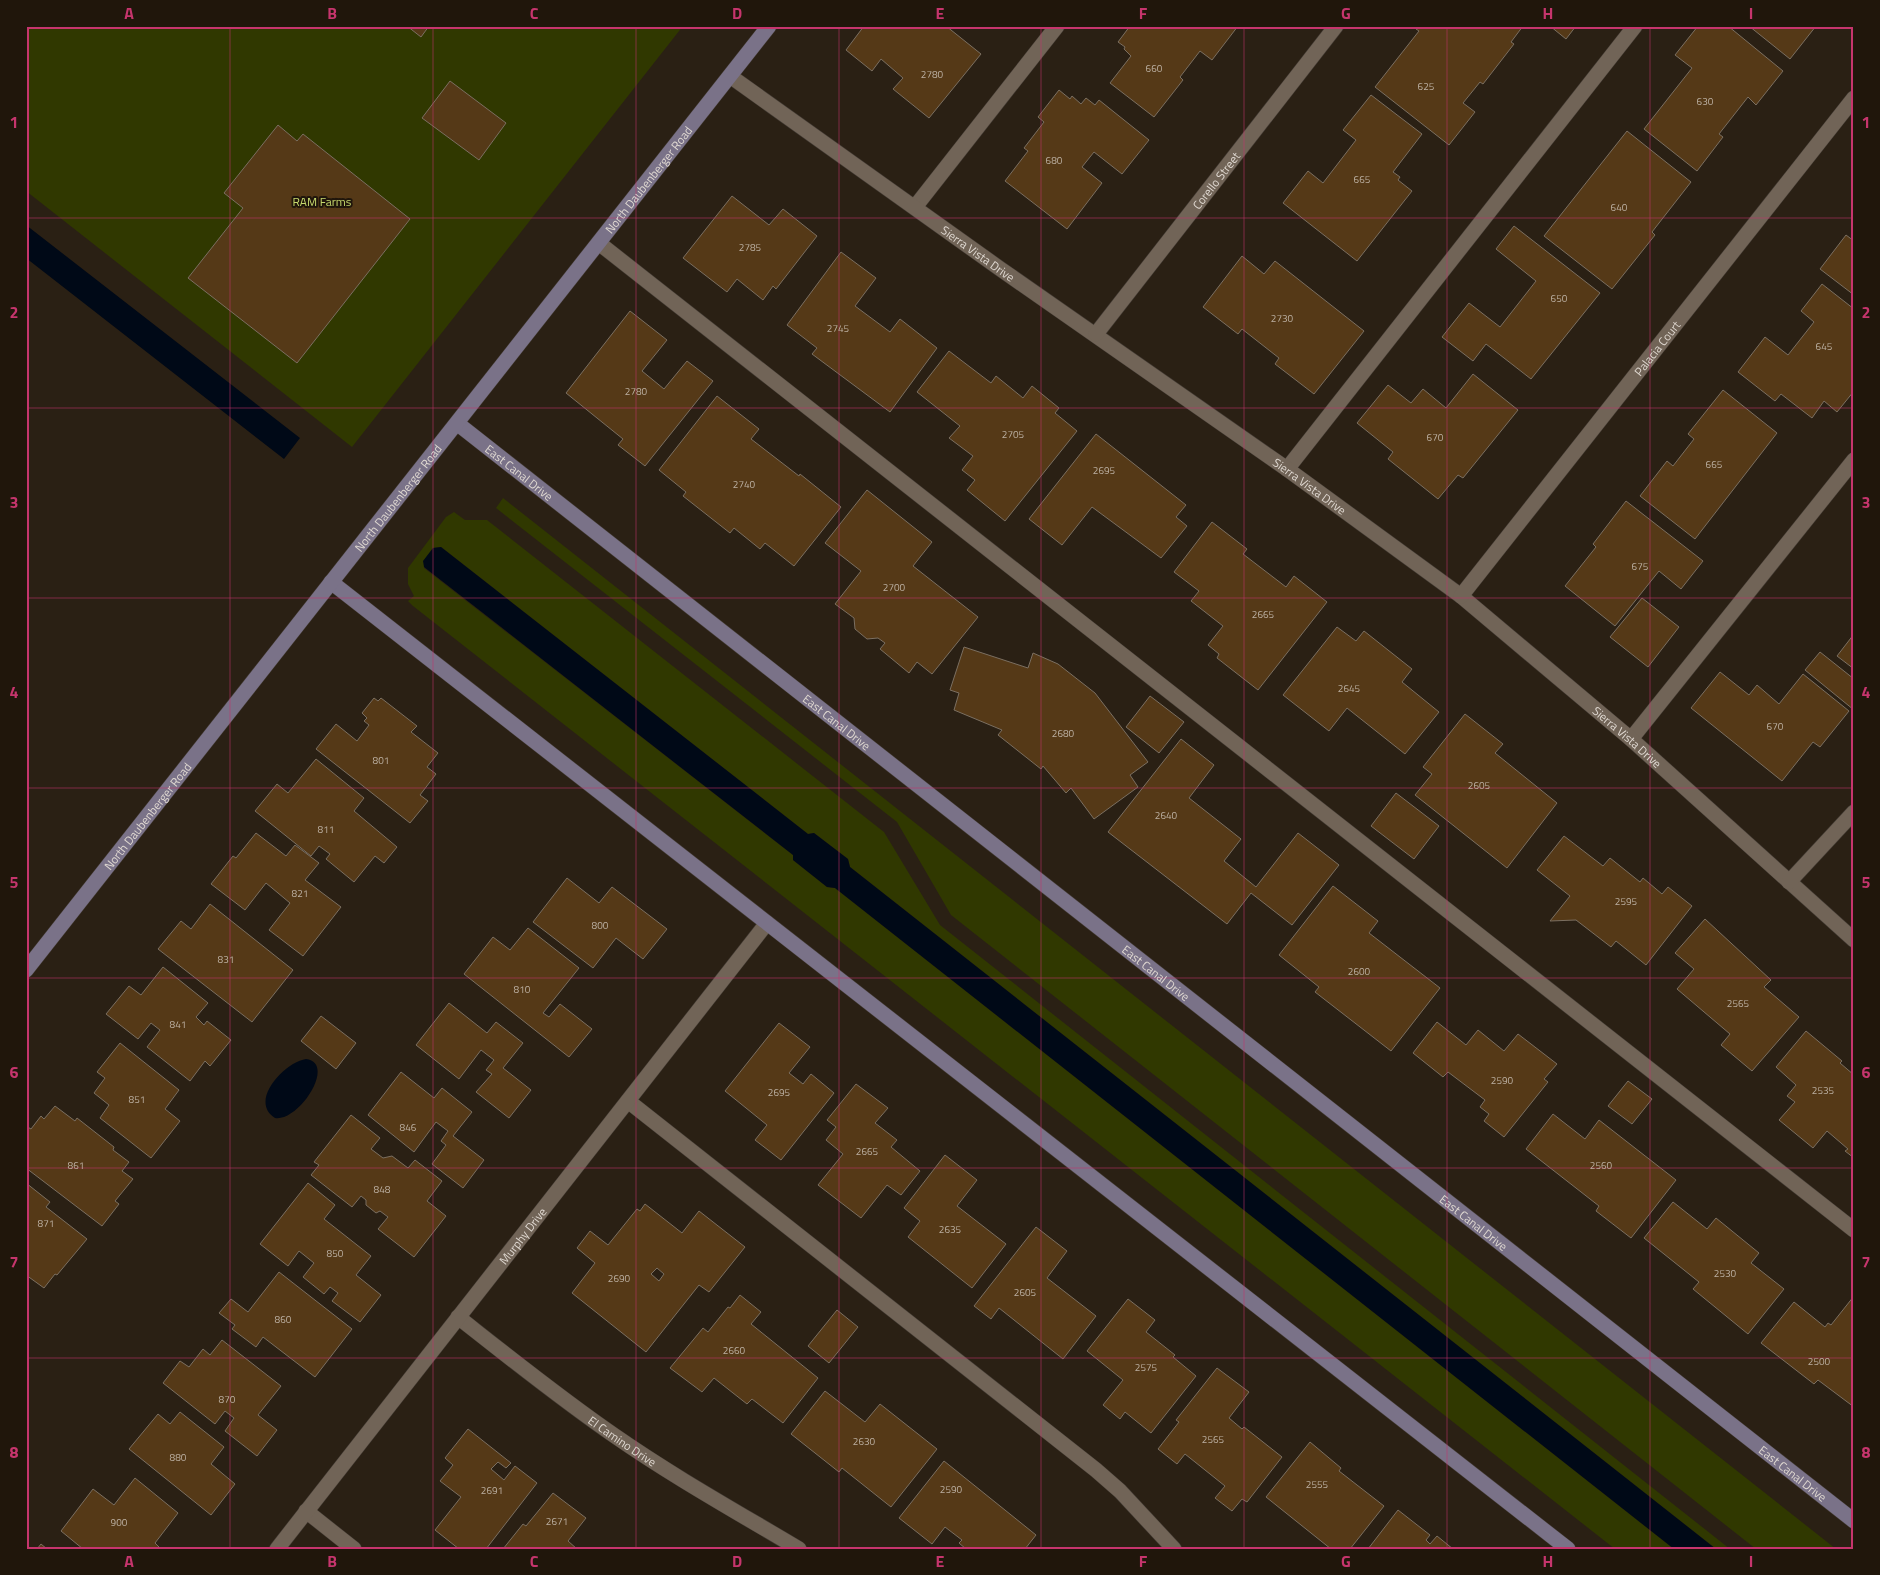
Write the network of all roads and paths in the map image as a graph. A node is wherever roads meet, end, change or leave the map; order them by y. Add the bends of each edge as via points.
1 (770, 26) edge
2 (1057, 26) edge
3 (1336, 26) edge
4 (1635, 26) edge
5 (730, 76) junction
6 (1854, 98) edge
7 (915, 207) junction
8 (600, 244) junction
9 (1096, 334) junction
10 (458, 424) junction
11 (1854, 460) edge
12 (1287, 468) junction
13 (331, 582) junction
14 (1461, 596) junction
15 (1631, 739) junction
16 (1854, 812) edge
17 (1789, 882) junction
18 (767, 923) junction
19 (1854, 940) edge
20 (26, 970) edge
21 (628, 1101) junction
22 (1854, 1230) edge
23 (458, 1317) junction
24 (306, 1512) junction
25 (1854, 1521) edge
26 (277, 1549) edge
27 (354, 1549) edge
28 (799, 1549) edge
29 (1174, 1549) edge
30 (1568, 1549) edge

1 - 5 main road, North Daubenberger Road
2 - 7 street
3 - 9 street, Corello Street
4 - 12 street
5 - 7 street, Sierra Vista Drive
5 - 8 main road, North Daubenberger Road
6 - 14 street, Palacia Court
7 - 9 street, Sierra Vista Drive
8 - 10 main road, North Daubenberger Road
8 - 22 street
9 - 12 street, Sierra Vista Drive
10 - 13 main road, North Daubenberger Road
10 - 25 main road, East Canal Drive
11 - 15 street
12 - 14 street, Sierra Vista Drive
13 - 18 main road
13 - 20 main road, North Daubenberger Road
14 - 15 street, Sierra Vista Drive
15 - 17 street, Sierra Vista Drive
16 - 17 street
17 - 19 street, Sierra Vista Drive
18 - 21 street, Murphy Drive
18 - 30 main road
21 - 23 street, Murphy Drive
21 - 29 street via 1096,1470
23 - 24 street, Murphy Drive
23 - 28 street, El Camino Drive via 616,1437
24 - 26 street, Murphy Drive
24 - 27 street

